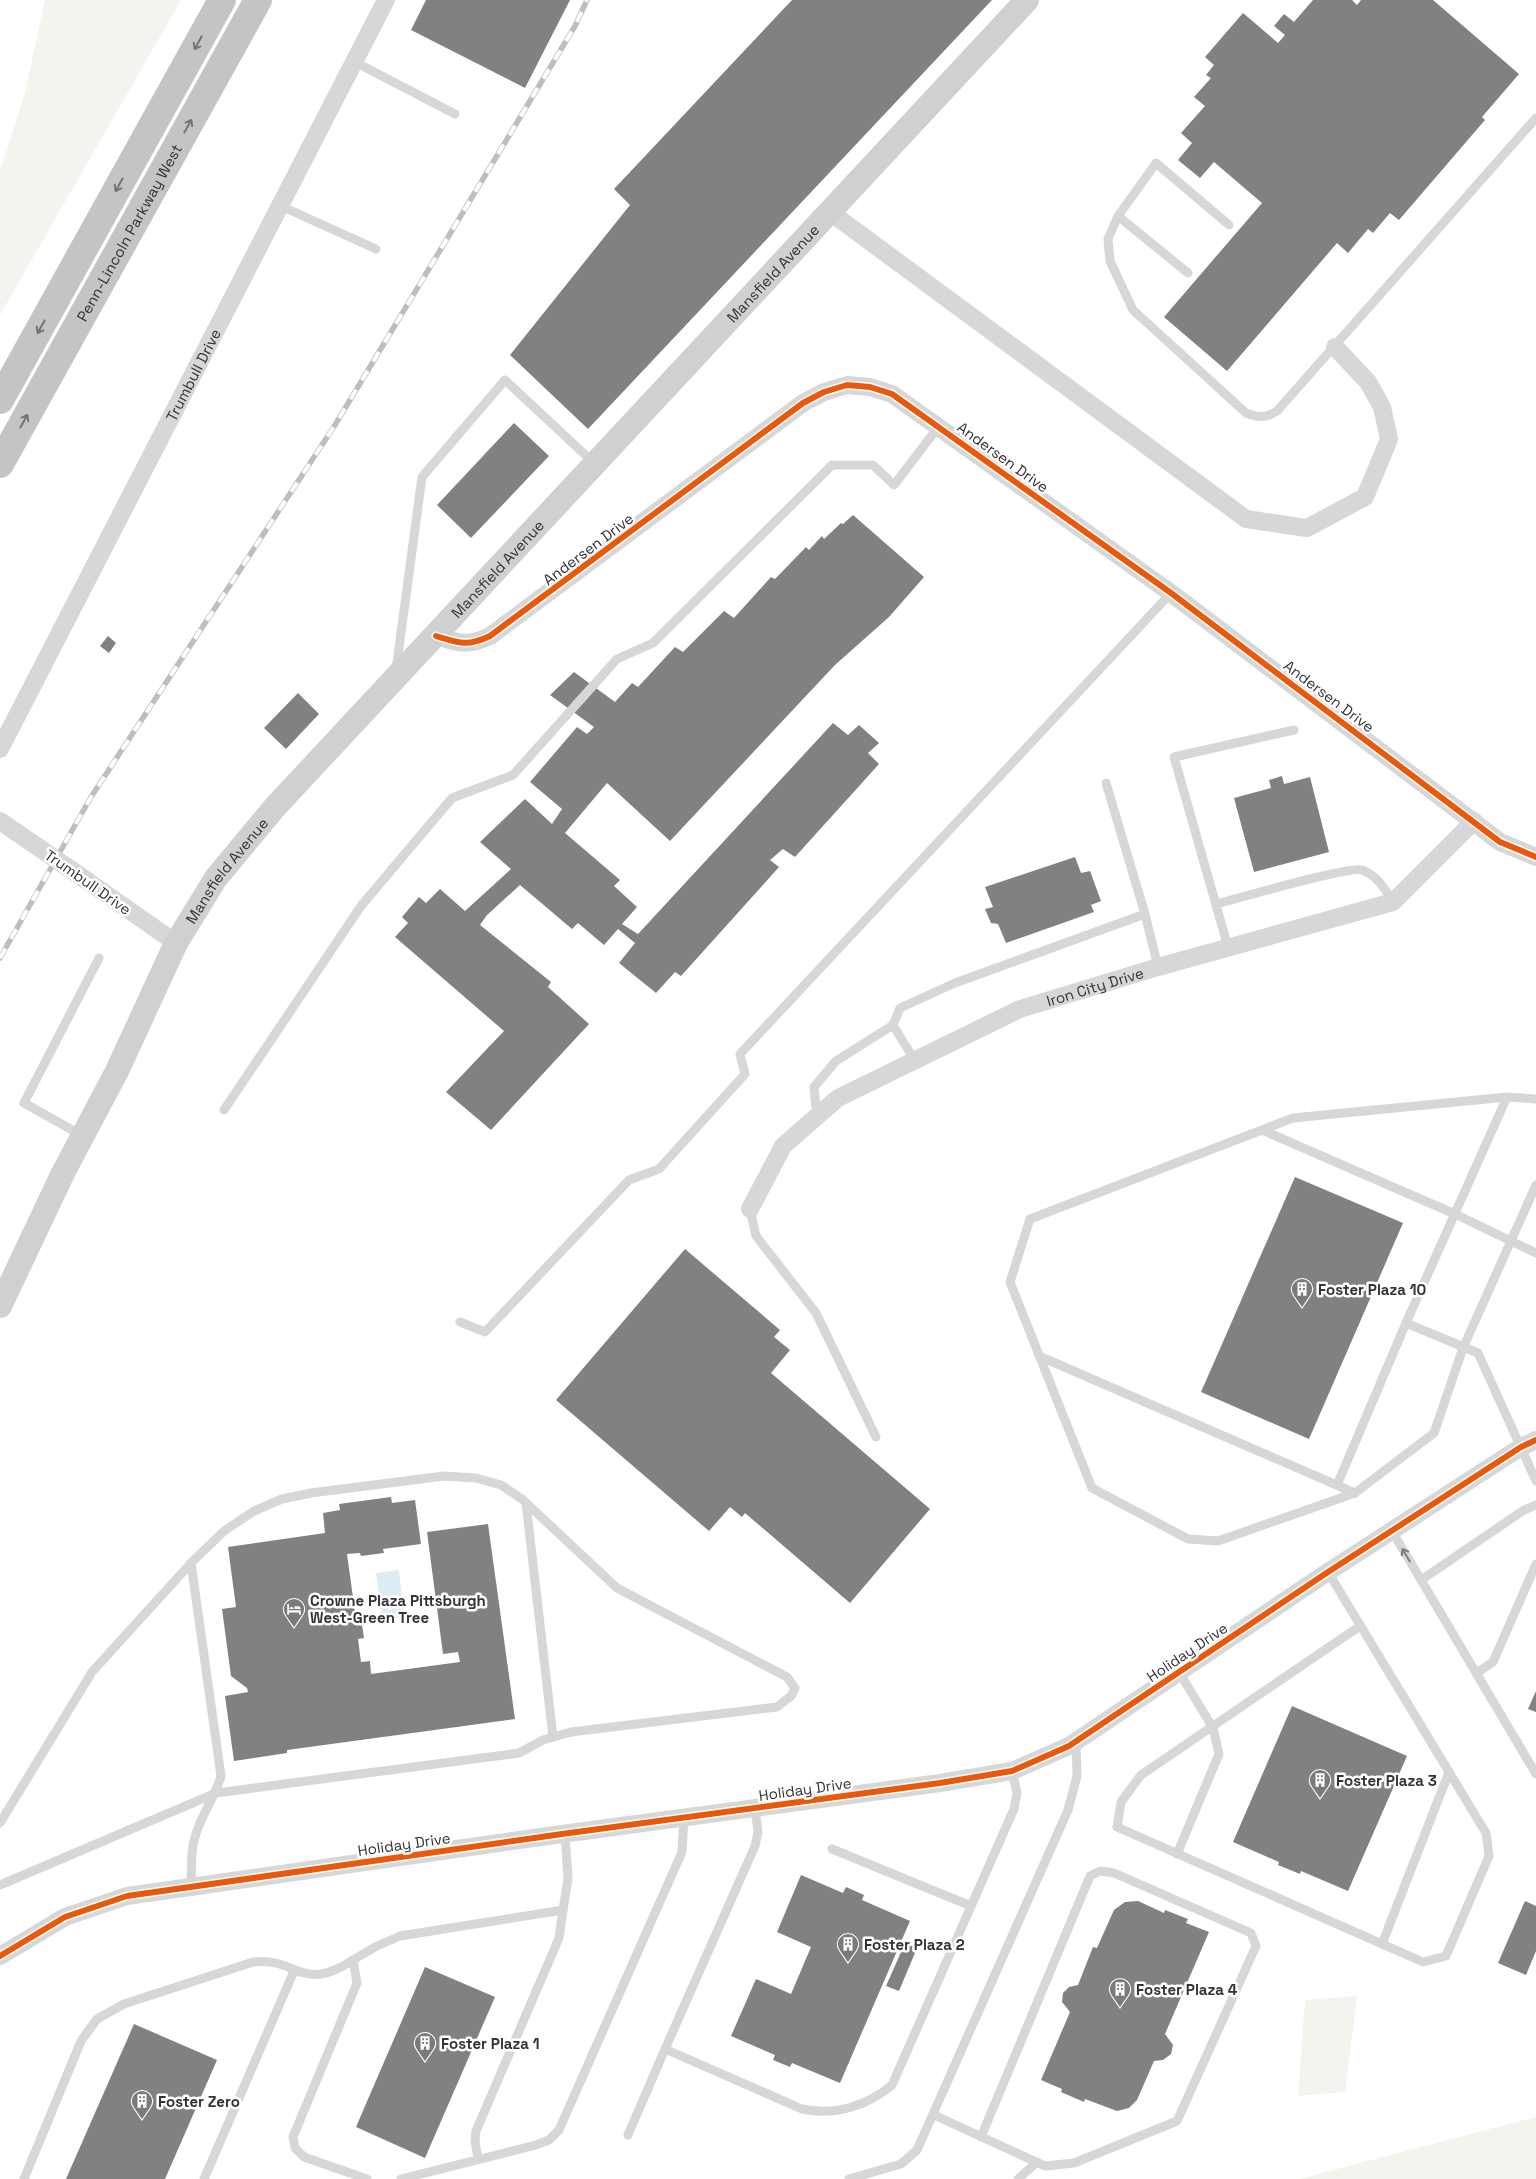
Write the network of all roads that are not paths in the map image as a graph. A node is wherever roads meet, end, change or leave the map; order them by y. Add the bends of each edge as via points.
1 (222, 0) edge
2 (258, 0) edge
3 (386, 0) edge
4 (1027, 0) edge
5 (355, 62) junction
6 (455, 114) dead end
7 (1536, 118) edge
8 (281, 206) junction
9 (830, 212) junction
10 (1118, 216) junction
11 (1229, 225) dead end
12 (376, 249) dead end
13 (1188, 273) dead end
14 (1335, 347) junction
15 (0, 400) edge
16 (939, 426) junction
17 (0, 464) edge
18 (595, 464) junction
19 (1171, 593) junction
20 (436, 636) junction
21 (395, 679) junction
22 (1294, 730) dead end
23 (0, 749) edge
24 (1106, 783) dead end
25 (0, 820) edge
26 (1474, 821) junction
27 (1536, 857) edge
28 (1393, 902) junction
29 (1216, 904) junction
30 (1144, 914) junction
31 (176, 943) junction
32 (1228, 947) junction
33 (99, 958) dead end
34 (1158, 967) junction
35 (893, 1024) junction
36 (914, 1061) junction
37 (1507, 1097) junction
38 (1536, 1100) edge
39 (224, 1110) dead end
40 (817, 1117) junction
41 (1262, 1130) junction
42 (83, 1136) junction
43 (1536, 1185) edge
44 (750, 1210) joint
45 (1455, 1214) junction
46 (1510, 1242) junction
47 (1536, 1253) edge
48 (0, 1306) edge
49 (460, 1322) dead end
50 (1406, 1323) junction
51 (1463, 1348) junction
52 (1040, 1356) junction
53 (876, 1437) dead end
54 (1528, 1443) edge
55 (1536, 1481) edge
56 (1337, 1485) junction
57 (1355, 1493) junction
58 (526, 1503) junction
59 (1536, 1505) edge
60 (1392, 1531) junction
61 (191, 1563) junction
62 (1536, 1564) edge
63 (1328, 1572) junction
64 (1421, 1580) junction
65 (1360, 1626) junction
66 (1180, 1672) junction
67 (1476, 1673) junction
68 (1213, 1728) junction
69 (554, 1737) junction
70 (1076, 1742) junction
71 (1012, 1771) junction
72 (1449, 1772) junction
73 (1536, 1774) edge
74 (216, 1792) junction
75 (755, 1808) junction
76 (684, 1817) junction
77 (0, 1823) edge
78 (565, 1833) junction
79 (832, 1849) dead end
80 (1177, 1854) junction
81 (0, 1885) edge
82 (191, 1887) junction
83 (971, 1906) junction
84 (563, 1910) junction
85 (1382, 1944) junction
86 (0, 1956) edge
87 (353, 1960) junction
88 (294, 1971) junction
89 (665, 2049) junction
90 (934, 2115) junction
91 (628, 2135) dead end
92 (981, 2137) junction
93 (478, 2158) junction
94 (1037, 2162) junction
95 (884, 2174) edge
96 (24, 2179) edge
97 (204, 2179) edge
98 (367, 2179) edge
99 (401, 2179) edge
100 (849, 2179) edge
101 (1018, 2179) edge

1 -> 15 highway, Penn-Lincoln Parkway West
17 -> 2 highway, Penn-Lincoln Parkway West
3 - 5 street, Trumbull Drive
4 - 9 main road, Mansfield Avenue
5 - 6 lane
5 - 8 street, Trumbull Drive
7 - 14 lane
8 - 12 lane
8 - 23 street, Trumbull Drive
9 - 14 street via 1246,519 1307,528 1365,498 1389,439 1382,407 1368,382
9 - 18 main road, Mansfield Avenue
10 - 11 lane via 1156,163
10 - 13 lane
10 - 14 lane via 1108,239 1110,261 1133,310 1246,413 1266,417 1278,411
16 - 19 street, Andersen Drive
16 - 20 street, Andersen Drive via 892,394 870,387 847,386 824,392 780,418 490,636 476,643 460,644
16 - 39 lane via 894,485 873,464 832,465 653,643 617,659 512,775 452,798 361,906
18 - 20 main road, Mansfield Avenue
18 - 21 lane via 505,380 422,477
19 - 26 street, Andersen Drive
19 - 49 lane via 740,1054 745,1074 659,1169 629,1180 485,1332
20 - 21 main road, Mansfield Avenue
21 - 31 main road, Mansfield Avenue via 238,850 196,907
22 - 29 lane via 1174,757
24 - 30 lane
25 - 31 street, Trumbull Drive, bridge
26 - 27 street, Andersen Drive via 1500,842
26 - 28 street, Iron City Drive
28 - 29 lane via 1377,878 1360,869
28 - 32 street, Iron City Drive
29 - 32 lane
30 - 34 lane
30 - 35 lane via 931,994 900,1008
31 - 42 main road, Mansfield Avenue
32 - 34 street, Iron City Drive
33 - 42 lane via 24,1103
34 - 36 street, Iron City Drive via 1020,1009
35 - 36 lane
35 - 40 lane via 836,1061 814,1087
36 - 40 street, Iron City Drive via 838,1098
37 - 38 lane
37 - 41 lane via 1293,1118
37 - 45 lane
40 - 44 street, Iron City Drive via 783,1146
41 - 45 lane
41 - 52 lane via 1030,1219 1010,1282
42 - 48 main road, Mansfield Avenue
43 - 46 lane
44 - 53 lane via 756,1236 816,1313
45 - 46 lane
45 - 50 lane
46 - 47 lane
46 - 51 lane
50 - 51 lane
50 - 56 lane
51 - 54 lane via 1478,1353
51 - 57 lane via 1434,1433
52 - 56 lane
52 - 57 lane via 1092,1488 1188,1539 1218,1541
54 - 55 lane
54 - 60 street, Holiday Drive
56 - 57 lane
58 - 61 lane via 501,1485 476,1478 444,1476 311,1493 282,1499 254,1511 224,1532
58 - 69 lane
58 - 69 lane via 618,1588 787,1677 795,1688 791,1696 777,1707 571,1732
59 - 64 lane
60 - 63 street, Holiday Drive
64 -> 60 lane
61 - 74 lane via 220,1776
61 - 77 lane via 92,1672
62 - 67 lane via 1493,1662
63 - 65 lane
63 - 66 street, Holiday Drive
64 - 67 lane
65 - 68 lane
65 - 72 lane
66 - 68 lane
66 - 70 street, Holiday Drive
67 - 73 lane
68 - 80 lane via 1218,1754
68 - 80 lane via 1141,1775 1121,1802 1117,1827
69 - 74 lane via 519,1753
70 - 71 street, Holiday Drive
70 - 90 lane via 1077,1776 1068,1810
71 - 75 street, Holiday Drive
71 - 83 lane via 1017,1793 1014,1809
72 - 85 lane
72 - 85 lane via 1486,1833 1490,1856 1446,1956 1422,1962
74 - 81 lane
74 - 82 lane via 202,1816 194,1839
75 - 76 street, Holiday Drive
75 - 89 lane via 758,1832 755,1846
76 - 78 street, Holiday Drive
76 - 93 lane via 682,1852 559,2130 549,2140 536,2145
78 - 82 street, Holiday Drive
78 - 84 lane via 568,1879
79 - 83 lane
80 - 85 lane
82 - 86 street, Holiday Drive via 127,1896 65,1917
83 - 89 lane via 892,2085 876,2098 853,2107 819,2112 802,2109
84 - 87 lane via 400,1936
84 - 93 lane via 559,1938 476,2131
87 - 88 lane via 334,1972 315,1976
87 - 98 lane via 357,1983 293,2137 295,2148 304,2157
88 - 96 lane via 269,1961 254,1962 124,2004 97,2019 81,2040
88 - 97 lane
89 - 91 lane
90 - 92 lane
90 - 95 lane via 917,2150
92 - 94 lane
92 - 94 lane via 1090,1876 1100,1872 1114,1873 1251,1933 1256,1946 1177,2121 1074,2163 1045,2166
93 - 99 lane
94 - 101 lane
95 - 100 lane

